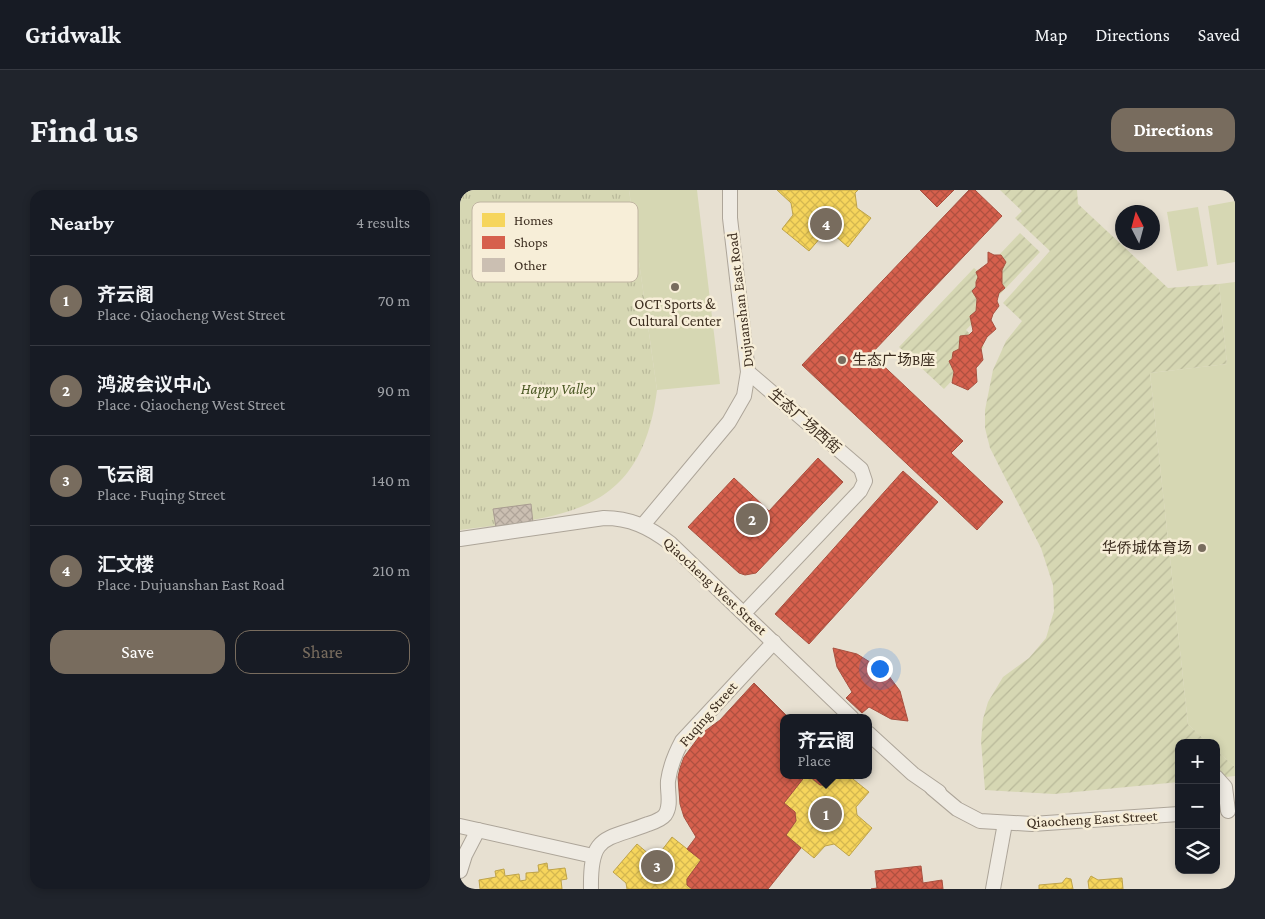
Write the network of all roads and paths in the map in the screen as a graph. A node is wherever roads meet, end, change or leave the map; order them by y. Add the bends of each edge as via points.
1 (730, 190) edge
2 (748, 372) junction
3 (643, 525) junction
4 (460, 539) edge
5 (749, 608) dead end
6 (774, 642) junction
7 (848, 714) edge
8 (872, 736) edge
9 (1220, 780) edge
10 (1226, 811) edge
11 (1175, 814) edge
12 (1005, 822) junction
13 (460, 826) edge
14 (478, 830) junction
15 (593, 856) junction
16 (460, 872) edge
17 (591, 889) edge
18 (993, 889) edge

1 - 2 street, Dujuanshan East Road via 730,218
2 - 3 street, Dujuanshan East Road via 744,396 729,422
2 - 5 street, 生态广场西街 via 864,466 865,481 860,492
3 - 4 street, Qiaocheng West Street via 604,518
3 - 6 street, Qiaocheng West Street via 670,542
6 - 7 street, Qiaocheng West Street
6 - 15 street, Fuqing Street via 682,742 670,769 669,805 665,815 645,826 610,836
8 - 12 street via 932,788 975,813
9 - 10 street via 1225,786
11 - 12 street, Qiaocheng East Street via 1032,824
12 - 18 street
13 - 14 street
14 - 15 street
14 - 16 street
15 - 17 street

